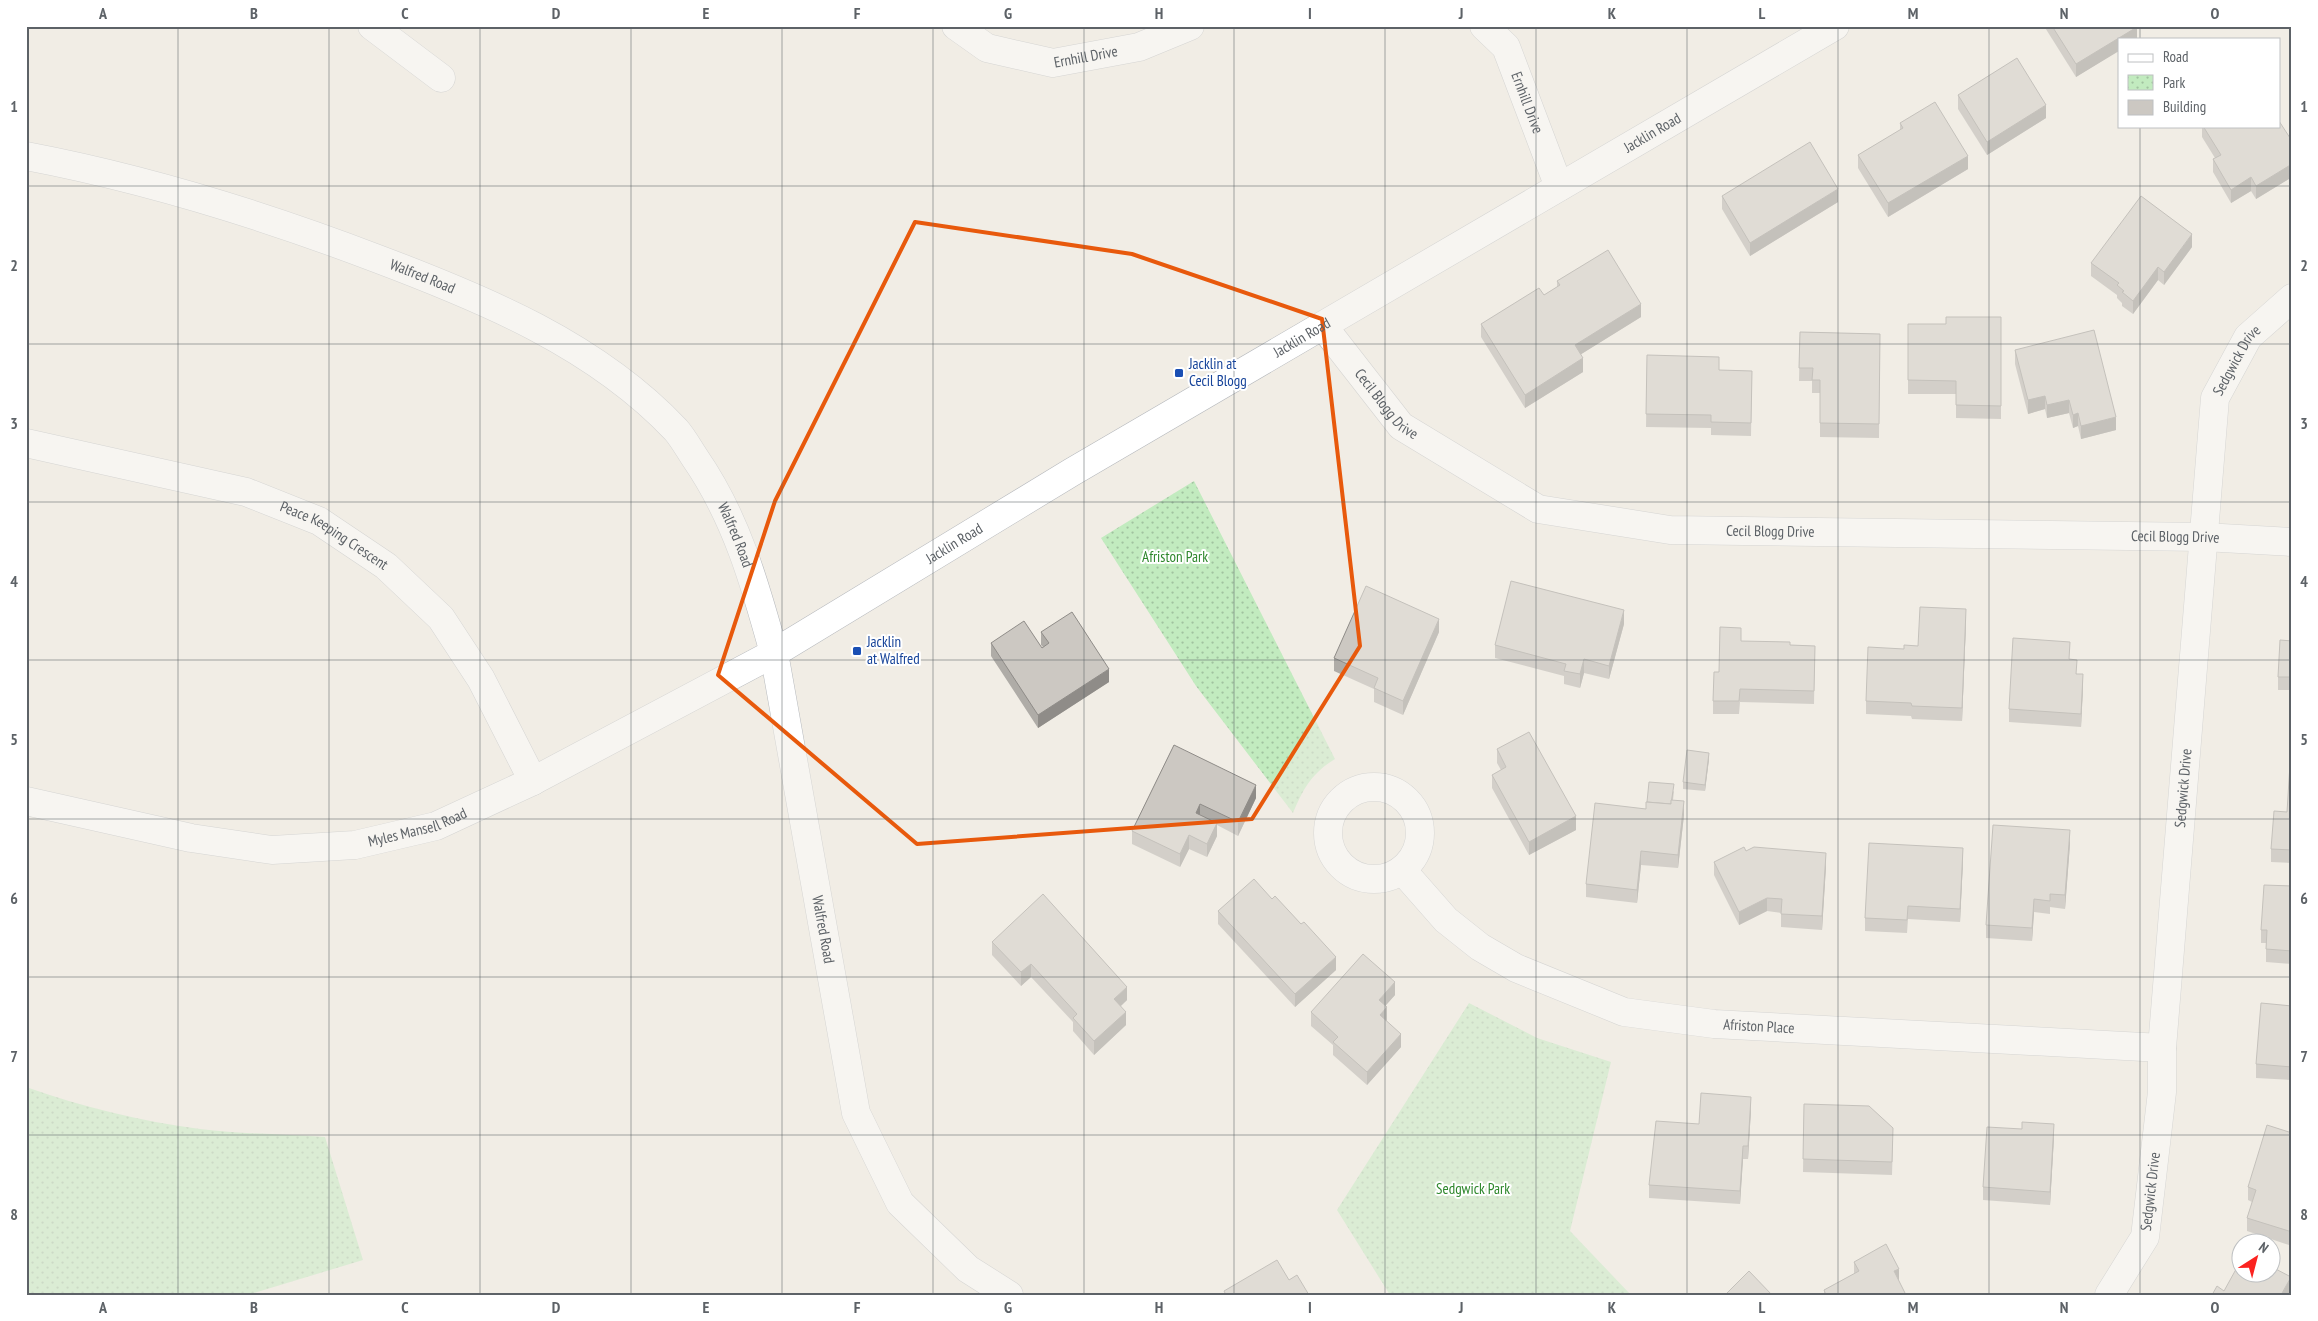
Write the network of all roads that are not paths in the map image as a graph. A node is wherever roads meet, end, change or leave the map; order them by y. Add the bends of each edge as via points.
1 (372, 26) edge
2 (956, 26) edge
3 (1190, 26) edge
4 (1484, 26) edge
5 (1835, 26) edge
6 (441, 78) dead end
7 (26, 156) edge
8 (1559, 187) junction
9 (2292, 298) edge
10 (1323, 326) junction
11 (26, 444) edge
12 (2204, 537) junction
13 (2292, 542) edge
14 (774, 654) junction
15 (533, 781) junction
16 (26, 802) edge
17 (1402, 870) dead end
18 (2162, 1048) junction
19 (1009, 1295) edge
20 (2109, 1295) edge

1 - 6 street
2 - 3 street, Ernhill Drive via 987,48 1053,63 1139,47
4 - 8 street, Ernhill Drive via 1506,47
5 - 8 street, Jacklin Road
7 - 14 street, Walfred Road via 105,172 311,233 517,316 582,355 634,392 677,431 711,481 735,529 754,581
8 - 10 street, Jacklin Road
9 - 12 street, Sedgwick Drive via 2248,337 2215,398
10 - 12 street, Cecil Blogg Drive via 1402,426 1538,508 1670,530
10 - 14 street, Jacklin Road via 1072,472
11 - 15 street, Peace Keeping Crescent via 246,492 319,521 386,566 441,618 481,679
12 - 13 street, Cecil Blogg Drive
12 - 18 street, Sedgwick Drive
14 - 15 street, Myles Mansell Road
14 - 19 street, Walfred Road via 856,1113 900,1203 968,1269
15 - 16 street, Myles Mansell Road via 436,826 356,845 272,850 191,838
17 - 18 street, Afriston Place via 1446,920 1480,947 1516,968 1624,1012 1714,1024
18 - 20 street, Sedgwick Drive via 2162,1092 2145,1237

